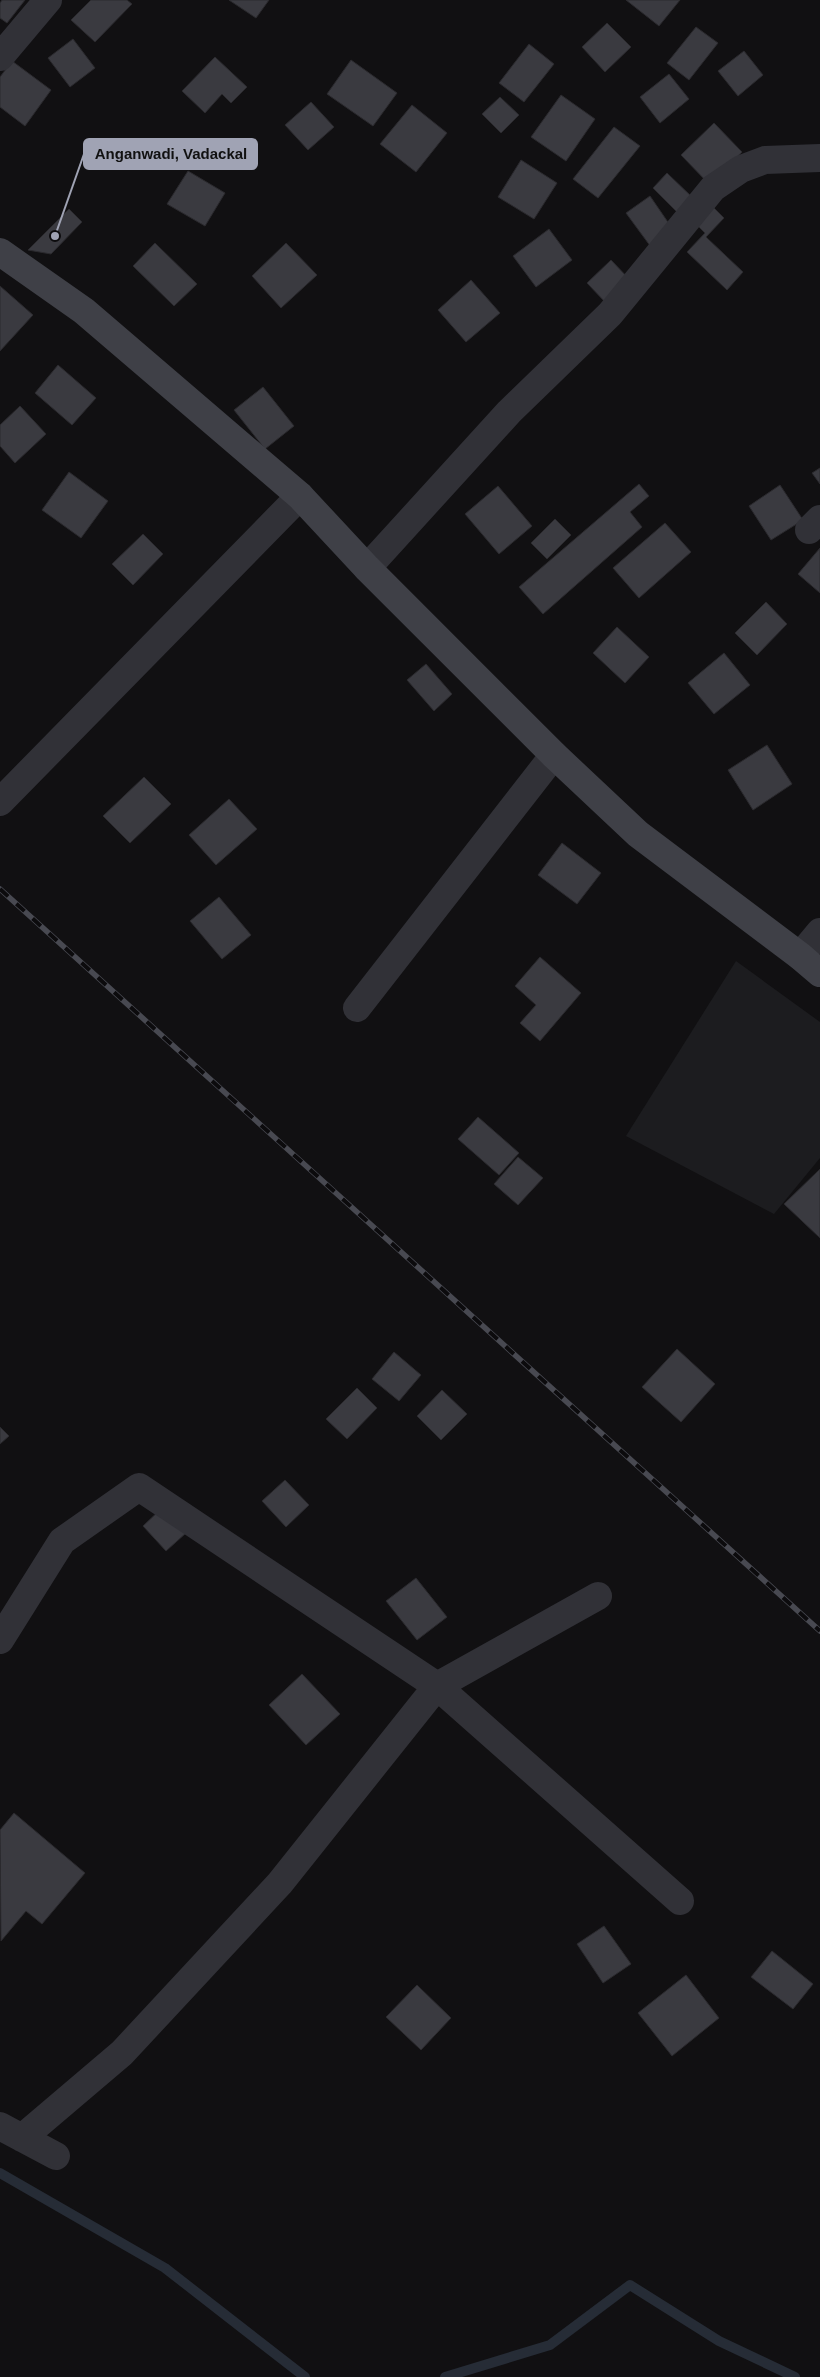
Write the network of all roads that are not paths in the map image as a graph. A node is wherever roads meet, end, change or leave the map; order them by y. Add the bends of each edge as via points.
1 (48, 0) edge
2 (0, 57) edge
3 (820, 158) edge
4 (0, 252) edge
5 (300, 496) junction
6 (367, 568) junction
7 (554, 755) junction
8 (0, 802) edge
9 (820, 932) edge
10 (810, 965) edge
11 (357, 1008) dead end
12 (598, 1596) dead end
13 (0, 1640) edge
14 (437, 1686) junction
15 (680, 1901) dead end
16 (11, 2132) edge
17 (56, 2156) dead end

1 - 2 street
3 - 6 street via 765,160 741,169 713,188 610,314 509,412
4 - 5 main road via 84,311
5 - 6 main road
5 - 8 street
6 - 7 main road
7 - 10 main road via 638,834
7 - 11 street
9 - 10 street
12 - 14 street
13 - 14 street via 62,1541 139,1487
14 - 15 street
14 - 16 street via 274,1890 122,2053
16 - 17 street

